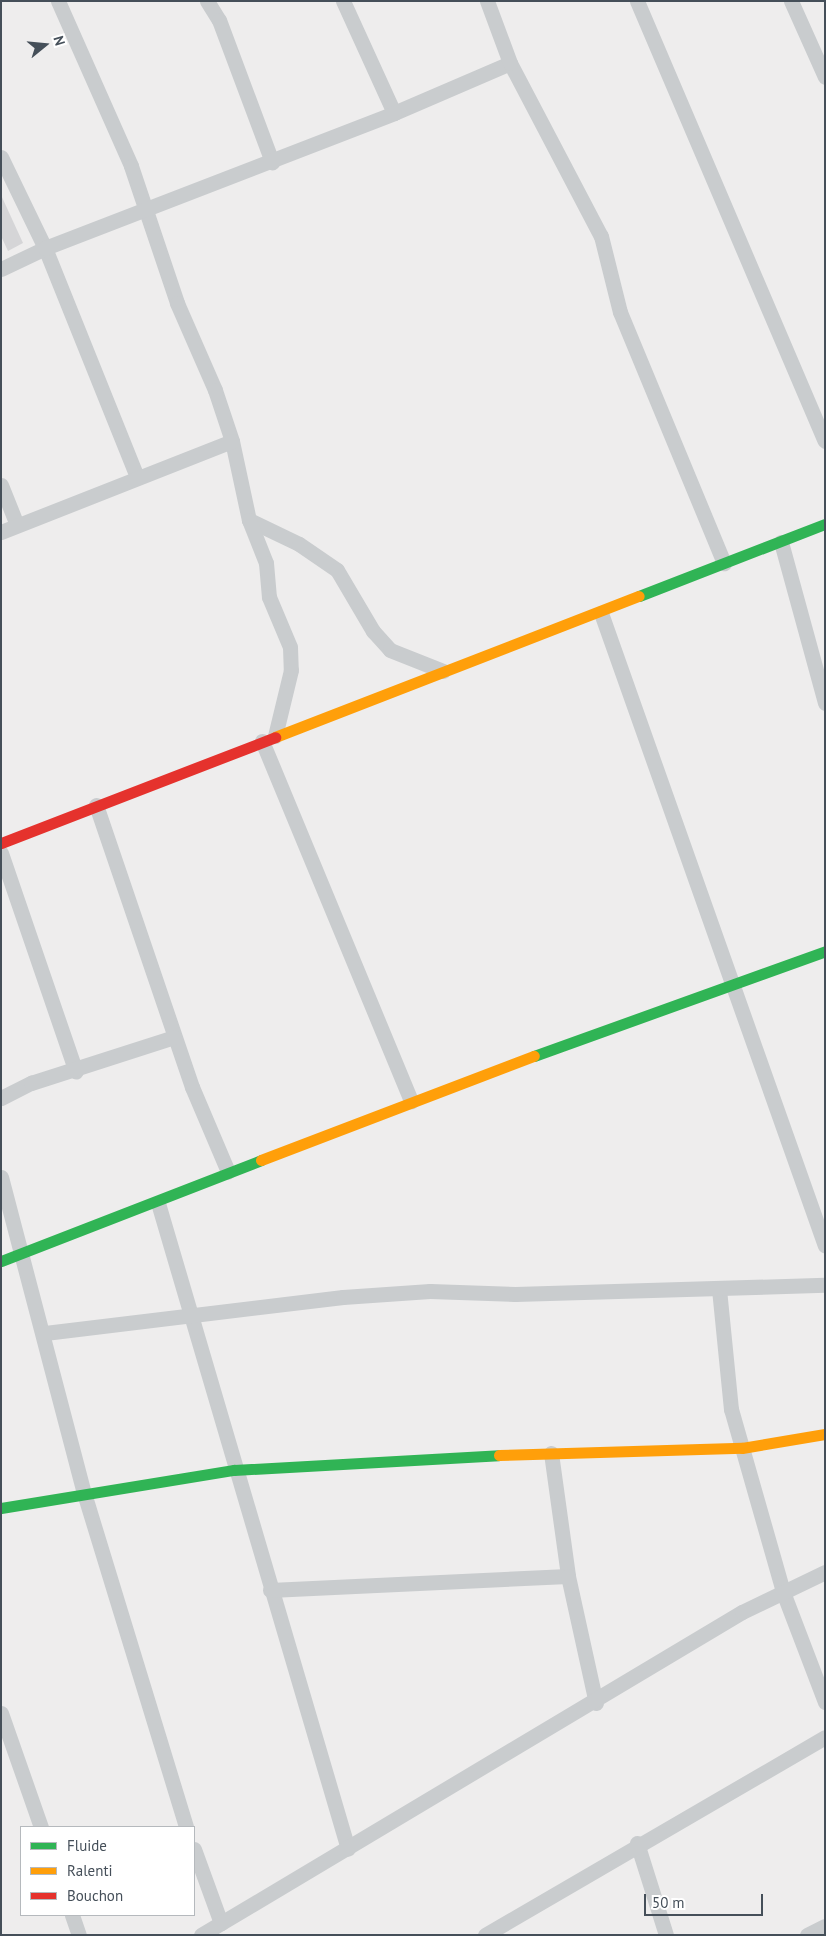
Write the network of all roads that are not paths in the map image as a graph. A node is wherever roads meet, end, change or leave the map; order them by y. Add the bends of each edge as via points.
1 (58, 1) edge
2 (207, 1) edge
3 (343, 1) edge
4 (487, 1) edge
5 (637, 1) edge
6 (791, 1) edge
7 (821, 61) edge
8 (510, 63) junction
9 (825, 77) edge
10 (394, 113) junction
11 (1, 157) edge
12 (272, 162) junction
13 (144, 213) junction
14 (45, 248) junction
15 (1, 270) edge
16 (232, 441) junction
17 (825, 441) edge
18 (137, 477) junction
19 (1, 485) edge
20 (249, 520) junction
21 (825, 524) edge
22 (17, 525) junction
23 (1, 532) edge
24 (781, 542) junction
25 (724, 563) junction
26 (600, 613) junction
27 (443, 670) junction
28 (822, 686) edge
29 (825, 703) edge
30 (268, 738) junction
31 (96, 806) junction
32 (1, 842) edge
33 (1, 853) edge
34 (825, 951) edge
35 (734, 982) junction
36 (174, 1037) junction
37 (76, 1072) junction
38 (1, 1098) edge
39 (411, 1101) junction
40 (228, 1172) junction
41 (1, 1177) edge
42 (158, 1203) junction
43 (825, 1246) edge
44 (24, 1254) junction
45 (1, 1261) edge
46 (825, 1285) edge
47 (719, 1289) junction
48 (194, 1316) junction
49 (45, 1333) junction
50 (825, 1434) edge
51 (742, 1448) junction
52 (551, 1453) junction
53 (234, 1470) junction
54 (84, 1493) junction
55 (1, 1508) edge
56 (825, 1572) edge
57 (568, 1576) junction
58 (270, 1590) junction
59 (783, 1592) junction
60 (825, 1702) edge
61 (596, 1703) junction
62 (2, 1718) edge
63 (825, 1737) edge
64 (41, 1826) edge
65 (186, 1826) edge
66 (637, 1843) junction
67 (348, 1849) junction
68 (195, 1853) edge
69 (72, 1916) edge
70 (221, 1923) junction
71 (825, 1926) edge
72 (79, 1935) edge
73 (201, 1935) edge
74 (485, 1935) edge
75 (666, 1935) edge
76 (807, 1935) edge

1 - 13 street via 131,166
2 - 12 street via 222,28
3 - 10 street
4 - 8 street
5 - 17 street
6 - 7 street
7 - 9 street
8 - 10 street
8 - 25 street via 601,236 620,312
10 - 12 street
11 - 14 street
12 - 13 street
13 - 14 street
13 - 16 street
14 - 15 street
14 - 18 street
16 - 18 street
16 - 20 street
18 - 22 street
19 - 22 street
20 - 27 street via 299,544 337,570 373,631 390,650
20 - 30 street via 266,563 270,597 290,647 291,670
21 - 24 street
22 - 23 street
24 - 25 street
24 - 28 street
25 - 26 street
26 - 27 street
26 - 35 street
27 - 30 street
28 - 29 street
30 - 31 street
30 - 39 street
31 - 32 street
31 - 36 street
33 - 37 street
34 - 35 street
35 - 39 street
35 - 43 street
36 - 37 street
36 - 40 street
37 - 38 street via 31,1083
39 - 40 street
40 - 42 street
41 - 44 street
42 - 44 street
42 - 48 street
44 - 45 street
44 - 49 street
46 - 47 street
47 - 48 street via 516,1294 430,1292 342,1297
47 - 51 street via 731,1409
48 - 49 street
48 - 53 street
49 - 54 street
50 - 51 street
51 - 52 street
51 - 59 street
52 - 53 street
52 - 57 street
53 - 54 street
53 - 58 street
54 - 55 street
54 - 65 street
56 - 59 street
57 - 58 street
57 - 61 street
58 - 67 street
59 - 60 street
59 - 61 street via 742,1612
61 - 67 street
62 - 64 street
63 - 66 street
66 - 74 street
66 - 75 street
67 - 70 street
68 - 70 street
69 - 72 street
70 - 73 street
71 - 76 street

